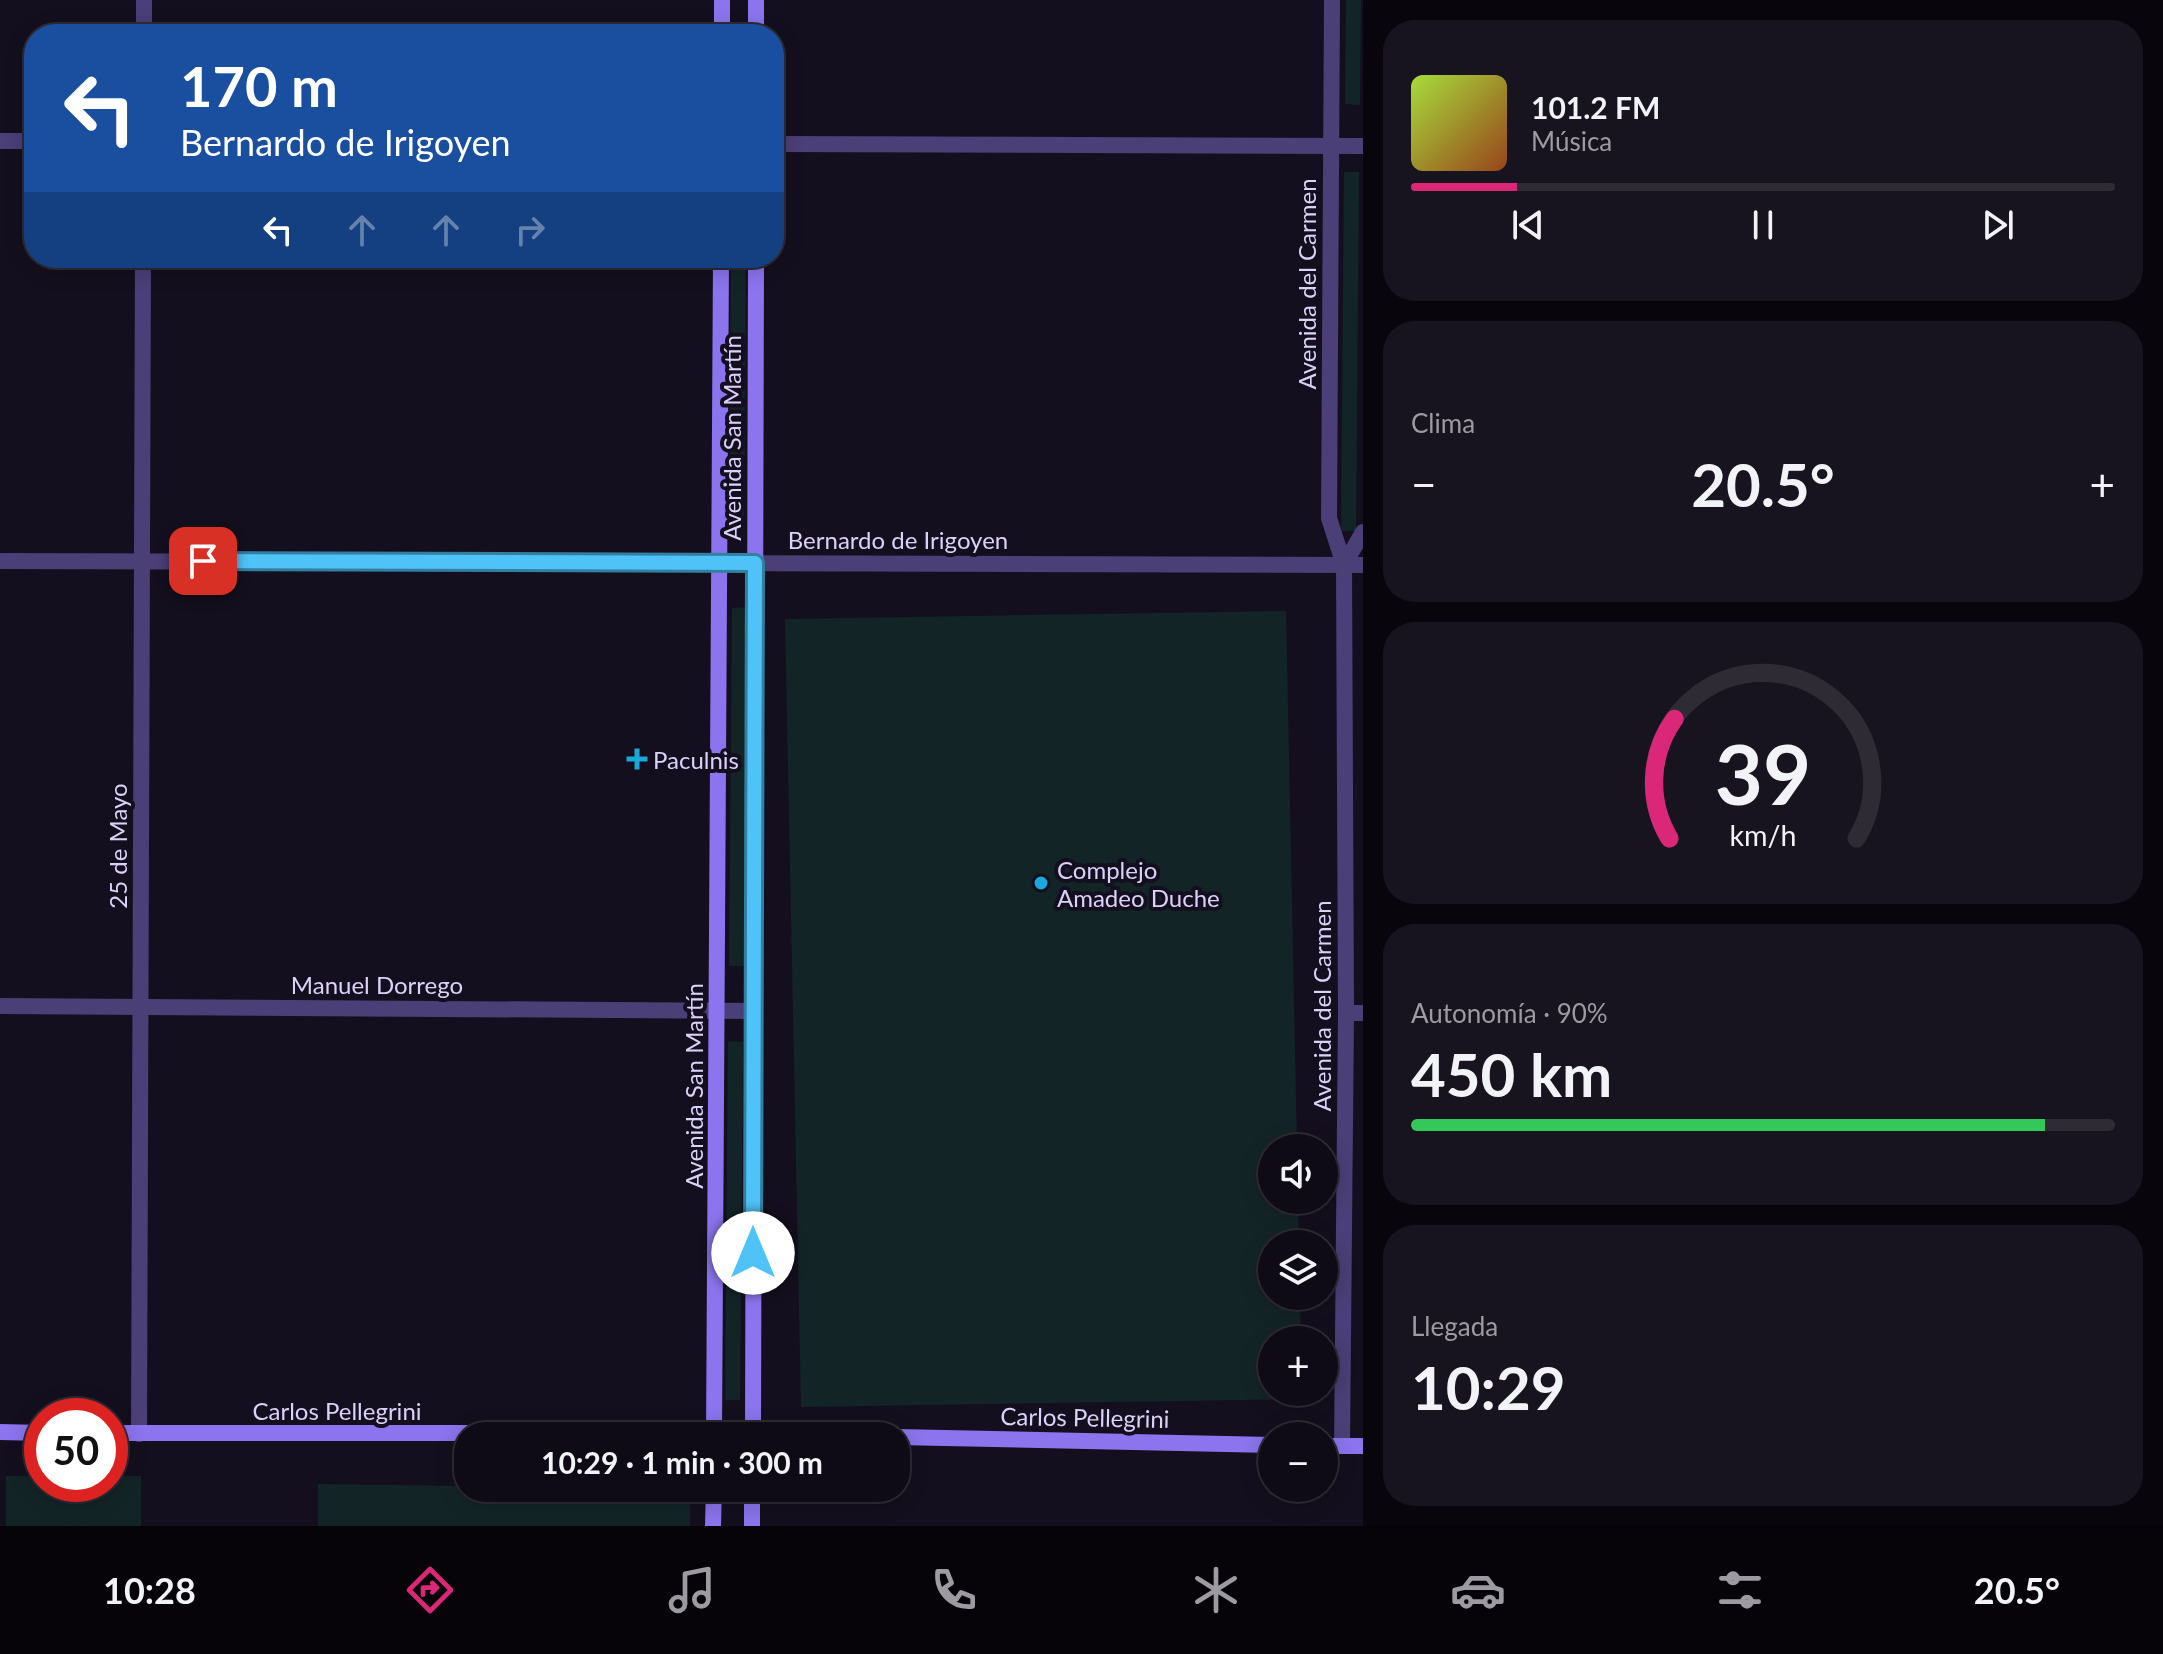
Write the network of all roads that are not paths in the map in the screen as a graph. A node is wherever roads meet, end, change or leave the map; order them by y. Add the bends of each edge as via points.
1 (144, 0) edge
2 (722, 0) edge
3 (756, 0) edge
4 (1332, 0) edge
5 (144, 24) edge
6 (722, 24) edge
7 (756, 24) edge
8 (0, 141) edge
9 (24, 141) edge
10 (784, 144) edge
11 (1331, 145) junction
12 (1363, 146) edge
13 (143, 268) edge
14 (721, 268) edge
15 (756, 268) edge
16 (1363, 532) edge
17 (0, 561) edge
18 (142, 561) junction
19 (719, 563) junction
20 (755, 563) junction
21 (1344, 565) junction
22 (1363, 565) edge
23 (0, 1006) edge
24 (140, 1007) junction
25 (717, 1010) junction
26 (754, 1011) junction
27 (1354, 1013) edge
28 (714, 1422) edge
29 (753, 1422) edge
30 (0, 1432) edge
31 (24, 1433) edge
32 (128, 1434) edge
33 (139, 1434) junction
34 (454, 1435) edge
35 (910, 1437) edge
36 (1258, 1445) edge
37 (1338, 1446) edge
38 (1342, 1446) junction
39 (1363, 1446) edge
40 (714, 1502) edge
41 (752, 1502) edge
42 (713, 1526) edge
43 (752, 1526) edge

1 - 5 street
2 - 6 main road
3 - 7 main road
4 - 11 street, Avenida del Carmen
8 - 9 street
10 - 11 street
11 - 12 street
11 - 21 street, Avenida del Carmen via 1329,518
13 - 18 street, 25 de Mayo
14 - 19 main road, Avenida San Martín
15 - 20 main road, Avenida San Martín
16 - 21 street
17 - 18 street, Bernardo de Irigoyen
18 - 19 street, Bernardo de Irigoyen
18 - 24 street, 25 de Mayo
19 - 20 street, Bernardo de Irigoyen
19 - 25 main road, Avenida San Martín
20 - 21 street, Bernardo de Irigoyen
20 - 26 main road, Avenida San Martín
21 - 22 street, Bernardo de Irigoyen
21 - 27 street, Avenida del Carmen
23 - 24 street, Manuel Dorrego
24 - 25 street, Manuel Dorrego
24 - 33 street, 25 de Mayo
25 - 26 street, Manuel Dorrego
25 - 28 main road, Avenida San Martín
26 - 29 main road, Avenida San Martín
27 - 38 street, Avenida del Carmen
30 - 31 main road
32 - 33 main road, Carlos Pellegrini
33 - 34 main road, Carlos Pellegrini
35 - 36 main road, Carlos Pellegrini
37 - 38 main road
38 - 39 main road
40 - 42 main road
41 - 43 main road

